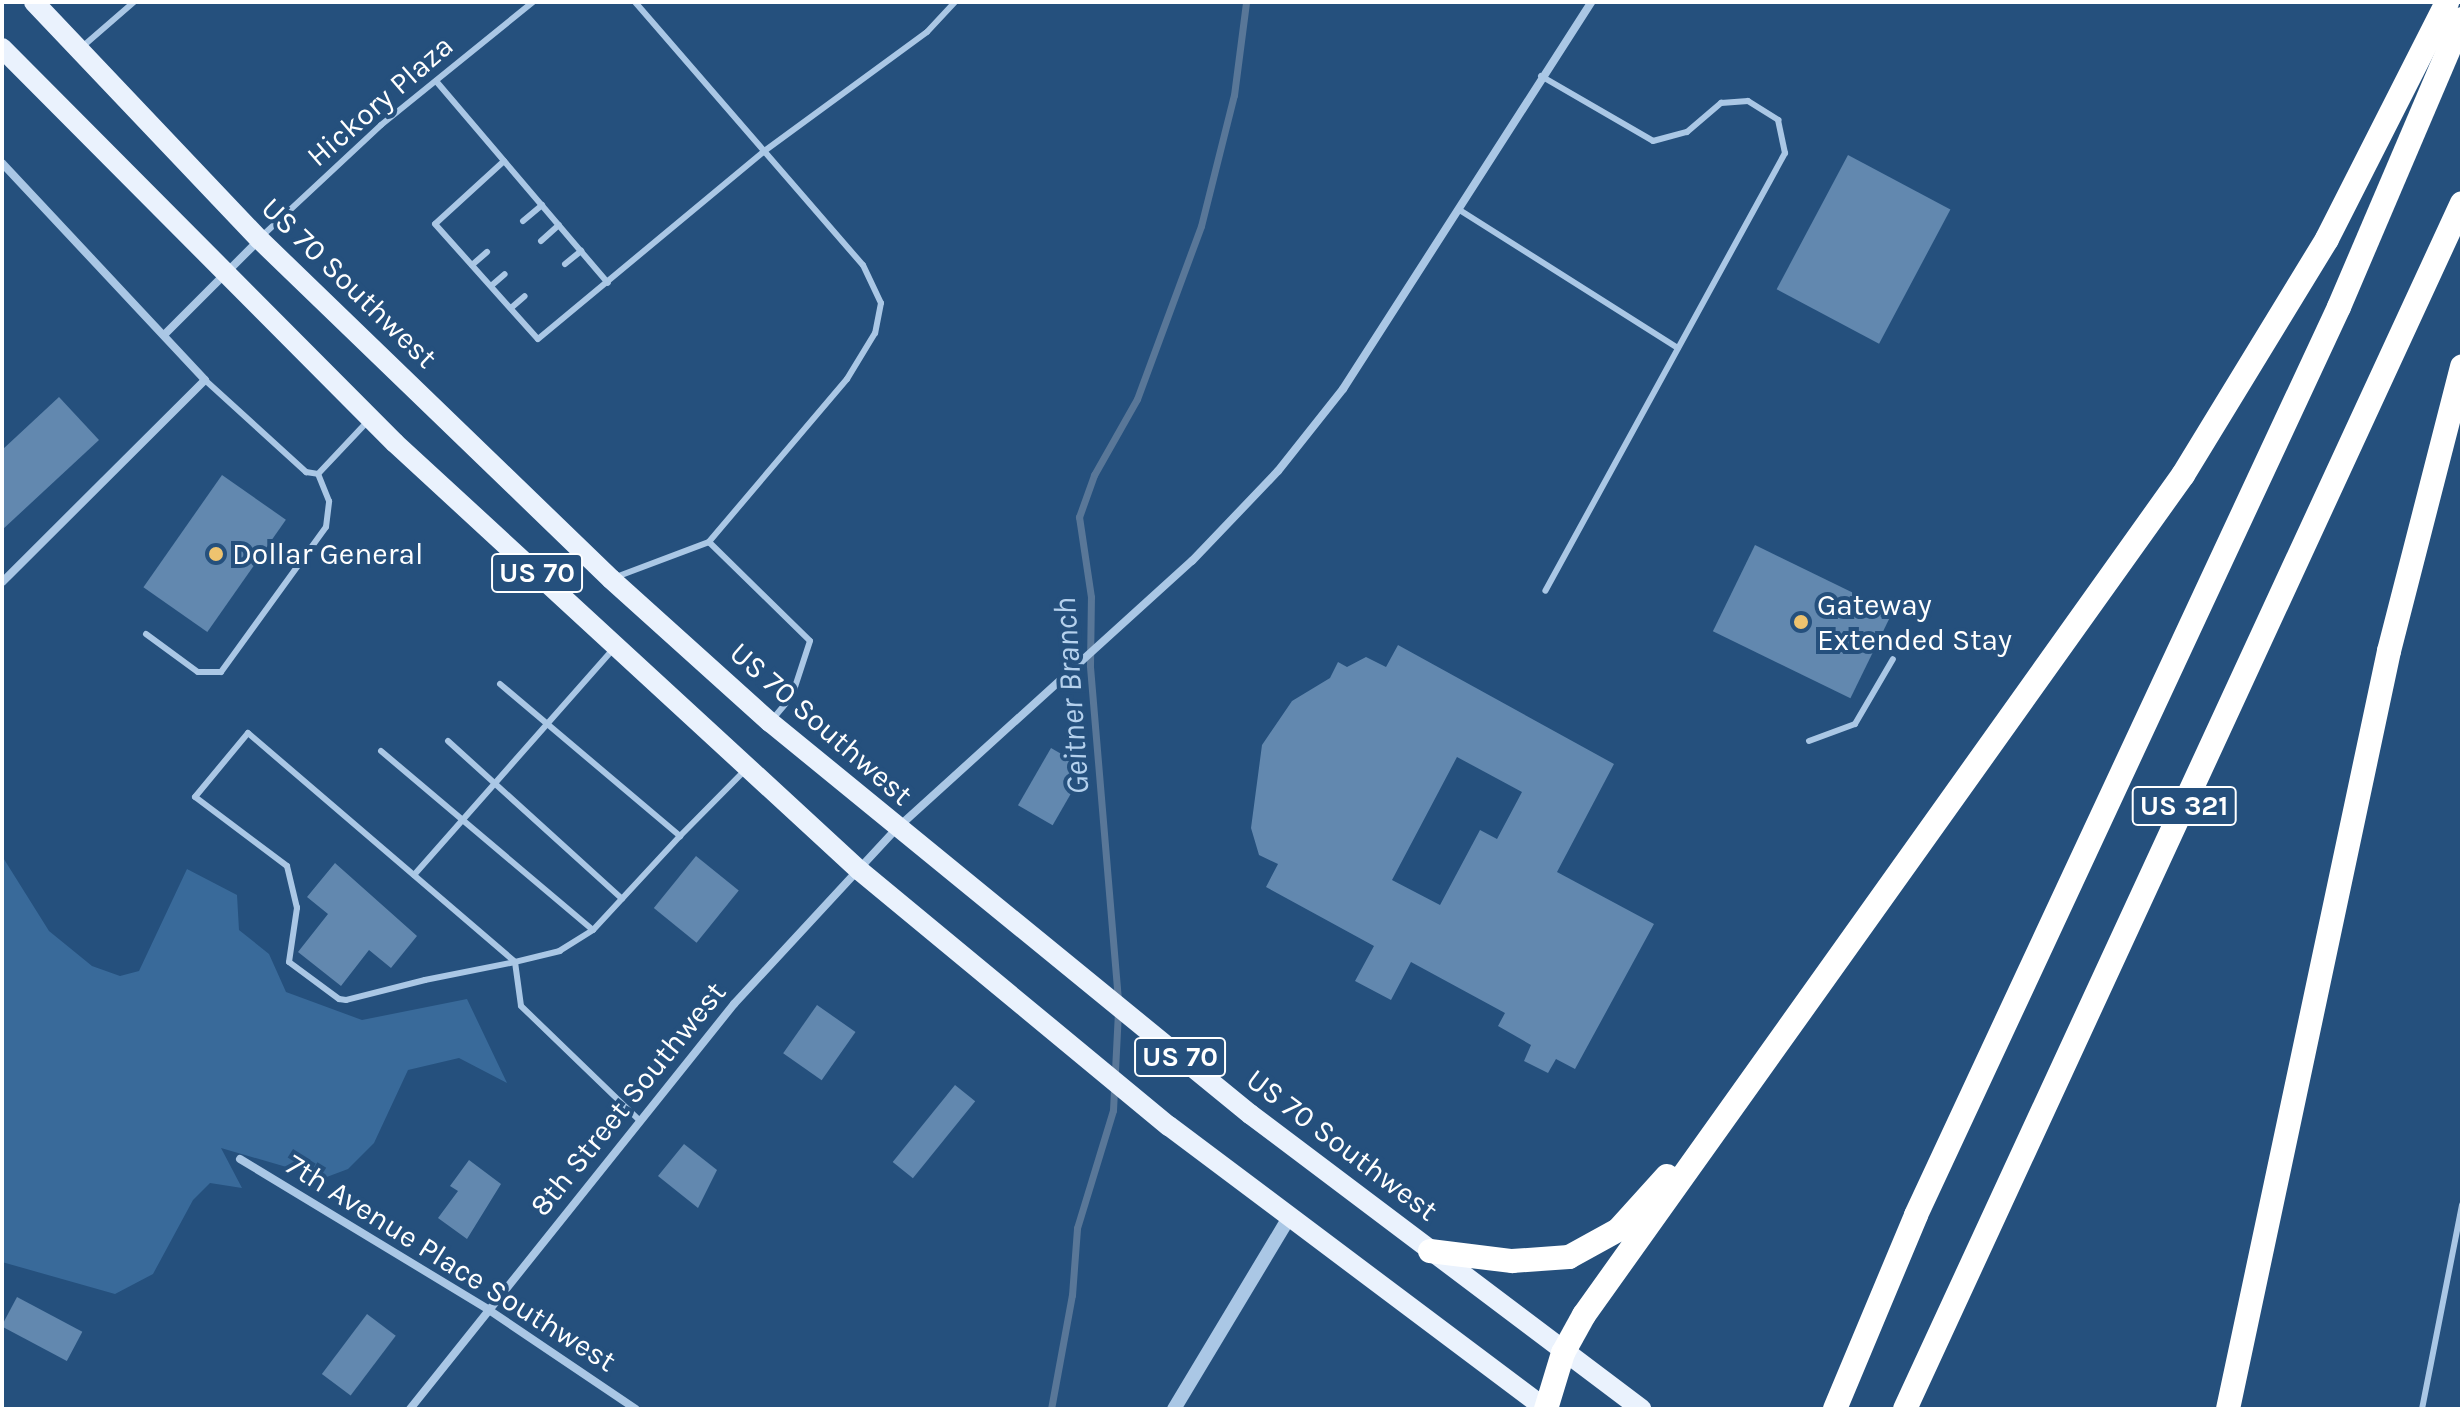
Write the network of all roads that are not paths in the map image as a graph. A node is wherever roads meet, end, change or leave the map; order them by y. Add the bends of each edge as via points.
1 (34, 2) edge
2 (134, 2) edge
3 (533, 2) edge
4 (635, 2) edge
5 (955, 2) edge
6 (1591, 2) edge
7 (2447, 2) edge
8 (2462, 19) edge
9 (2, 48) edge
10 (79, 50) junction
11 (1541, 76) junction
12 (436, 81) junction
13 (763, 152) junction
14 (504, 161) junction
15 (2, 163) edge
16 (2462, 203) edge
17 (542, 205) junction
18 (1457, 209) junction
19 (523, 221) dead end
20 (559, 225) junction
21 (259, 239) junction
22 (541, 241) dead end
23 (581, 251) junction
24 (487, 252) dead end
25 (565, 264) dead end
26 (472, 265) junction
27 (225, 274) junction
28 (505, 274) dead end
29 (608, 283) junction
30 (491, 286) junction
31 (525, 296) dead end
32 (511, 308) junction
33 (165, 334) junction
34 (1678, 348) junction
35 (2462, 366) edge
36 (205, 380) junction
37 (370, 419) junction
38 (318, 474) junction
39 (709, 542) junction
40 (611, 579) junction
41 (2, 582) edge
42 (1545, 591) dead end
43 (146, 634) dead end
44 (616, 646) junction
45 (1893, 659) dead end
46 (500, 684) dead end
47 (545, 722) junction
48 (770, 722) junction
49 (448, 741) dead end
50 (1809, 741) dead end
51 (381, 751) dead end
52 (747, 768) junction
53 (494, 782) junction
54 (462, 819) junction
55 (895, 830) junction
56 (680, 836) junction
57 (859, 870) junction
58 (414, 875) junction
59 (622, 899) junction
60 (593, 930) junction
61 (515, 962) junction
62 (639, 1120) junction
63 (1714, 1125) junction
64 (240, 1159) dead end
65 (2462, 1205) edge
66 (1288, 1219) junction
67 (1430, 1251) junction
68 (489, 1310) junction
69 (1563, 1353) junction
70 (410, 1409) edge
71 (636, 1409) edge
72 (1174, 1409) edge
73 (1546, 1409) edge
74 (1641, 1409) edge
75 (1835, 1409) edge
76 (1905, 1409) edge
77 (2228, 1409) edge
78 (2422, 1409) edge

1 - 10 main road, US 70 Southwest / US 70
2 - 10 lane
3 - 12 lane, Hickory Plaza
4 - 13 lane
5 - 13 lane via 927,32
6 - 11 street, 8th Street Southwest
7 - 63 highway via 2327,239 2183,475
8 - 75 highway, US 321 via 2339,307 1923,1201
9 - 27 main road, US 70
10 - 21 main road, US 70 Southwest / US 70
11 - 18 street, 8th Street Southwest
11 - 34 lane via 1653,141 1687,132 1705,112 1734,101 1765,108 1778,120 1785,153
12 - 14 lane
12 - 21 lane, Hickory Plaza
13 - 29 lane
13 - 39 lane via 863,265 881,303 875,333 847,379
14 - 17 lane
14 - 26 lane via 435,224
15 - 33 street
16 - 76 highway, US 321
17 - 19 lane
17 - 20 lane
18 - 34 lane
18 - 55 street, 8th Street Southwest via 1343,389 1278,471 1192,561
20 - 22 lane
20 - 23 lane
21 - 27 street
21 - 40 main road, US 70 Southwest / US 70
23 - 25 lane
23 - 29 lane
24 - 26 lane
26 - 30 lane
27 - 33 street
27 - 37 main road, US 70
28 - 30 lane
29 - 32 lane via 538,339
30 - 32 lane
31 - 32 lane
33 - 36 street
34 - 42 lane
35 - 77 highway via 2389,651
36 - 38 lane via 295,465
36 - 41 street
37 - 38 lane
37 - 44 main road, US 70
38 - 43 lane via 329,501 326,527 221,672 198,672
39 - 40 lane
39 - 48 lane via 810,641 792,696
40 - 48 main road, US 70 Southwest / US 70
44 - 47 lane
44 - 52 main road, US 70
45 - 50 lane via 1855,724
46 - 47 lane
47 - 53 lane
47 - 56 lane
48 - 55 main road, US 70 Southwest / US 70
49 - 53 lane
51 - 54 lane
52 - 56 lane
52 - 57 main road, US 70
53 - 54 lane
53 - 59 lane
54 - 58 lane
54 - 60 lane
55 - 57 street, 8th Street Southwest
55 - 67 main road, US 70 Southwest / US 70
56 - 59 lane
57 - 62 street, 8th Street Southwest via 734,1004
57 - 66 main road, US 70 via 1020,1007
58 - 61 lane
58 - 61 lane via 248,733 197,791 197,800 287,866 297,908 289,962 332,996 346,1000
59 - 60 lane
60 - 61 lane via 560,951
61 - 62 lane via 521,1006
62 - 68 street, 8th Street Southwest
63 - 67 highway via 1694,1139 1637,1214 1586,1251 1531,1262
63 - 69 highway via 1708,1148 1584,1315
64 - 68 street, 7th Avenue Place Southwest
65 - 78 lane
66 - 72 street
66 - 73 main road, US 70
67 - 69 main road, US 70 Southwest / US 70
68 - 70 street, 8th Street Southwest
68 - 71 street, 7th Avenue Place Southwest
69 - 73 highway
69 - 74 main road, US 70 Southwest / US 70

